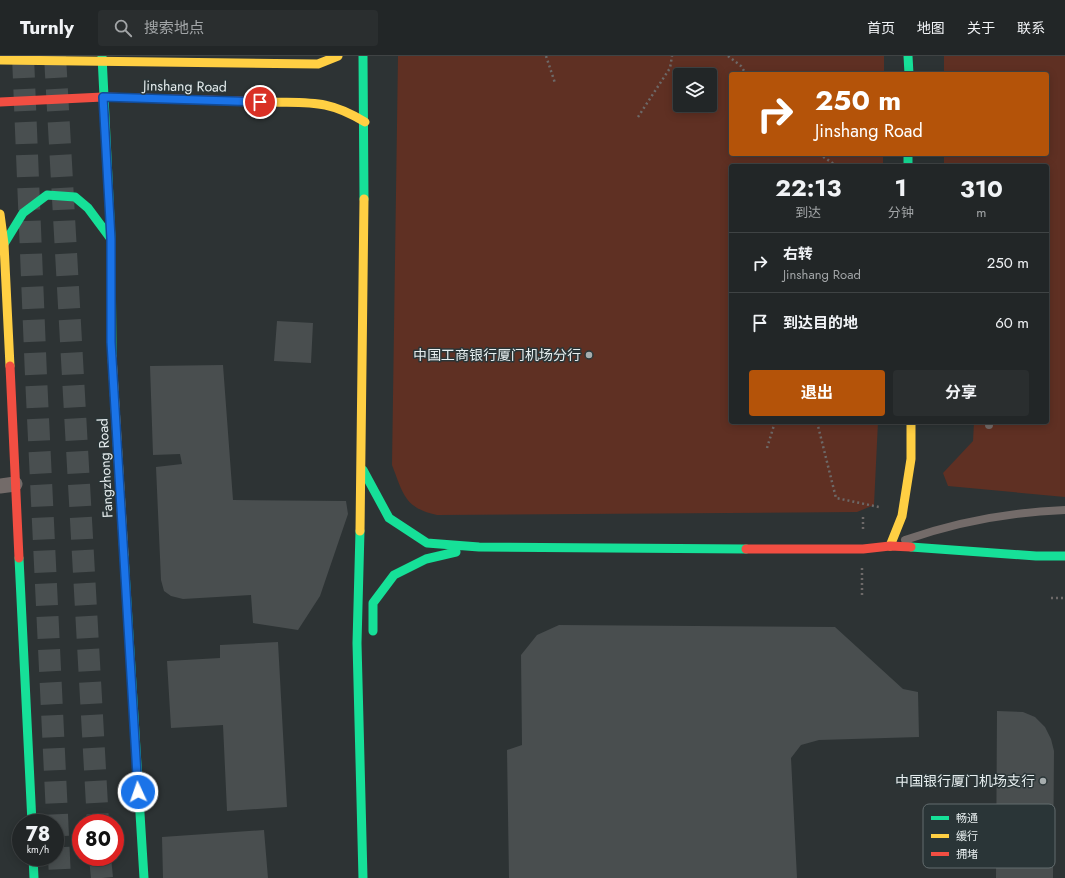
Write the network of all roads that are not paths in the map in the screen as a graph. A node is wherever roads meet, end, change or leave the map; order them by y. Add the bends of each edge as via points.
1 (338, 56) edge
2 (363, 56) edge
3 (908, 56) edge
4 (102, 59) edge
5 (0, 60) edge
6 (909, 72) edge
7 (103, 97) junction
8 (0, 102) edge
9 (365, 122) junction
10 (0, 214) edge
11 (111, 239) junction
12 (2, 241) edge
13 (911, 424) edge
14 (362, 469) junction
15 (15, 484) junction
16 (0, 486) edge
17 (1065, 510) edge
18 (890, 546) junction
19 (479, 547) junction
20 (1036, 556) junction
21 (1065, 556) edge
22 (1053, 566) dead end
23 (372, 642) dead end
24 (32, 814) edge
25 (33, 866) edge
26 (34, 878) edge
27 (144, 878) edge
28 (362, 878) edge

1 - 4 main road, Jinshang Road via 318,64
2 - 9 main road
3 - 6 main road
4 - 5 main road, Jinshang Road
4 - 7 main road, Fangzhong Road
7 - 8 main road, Jinshang Road
7 - 9 main road, Jinshang Road via 322,103 345,110
7 - 11 main road, Fangzhong Road
9 - 14 main road
10 - 12 main road
11 - 12 main road via 88,208 75,197 47,195 23,213
11 - 27 main road, Fangzhong Road via 111,342
12 - 15 main road
13 - 18 main road via 911,459 902,516
14 - 19 main road via 389,518 427,543
14 - 28 main road via 357,643
15 - 16 street
15 - 24 main road
17 - 18 lane via 1002,516 927,533
18 - 19 main road via 862,550
18 - 20 main road
19 - 23 main road via 426,558 394,575 373,603
20 - 21 main road
20 - 22 main road
25 - 26 main road

